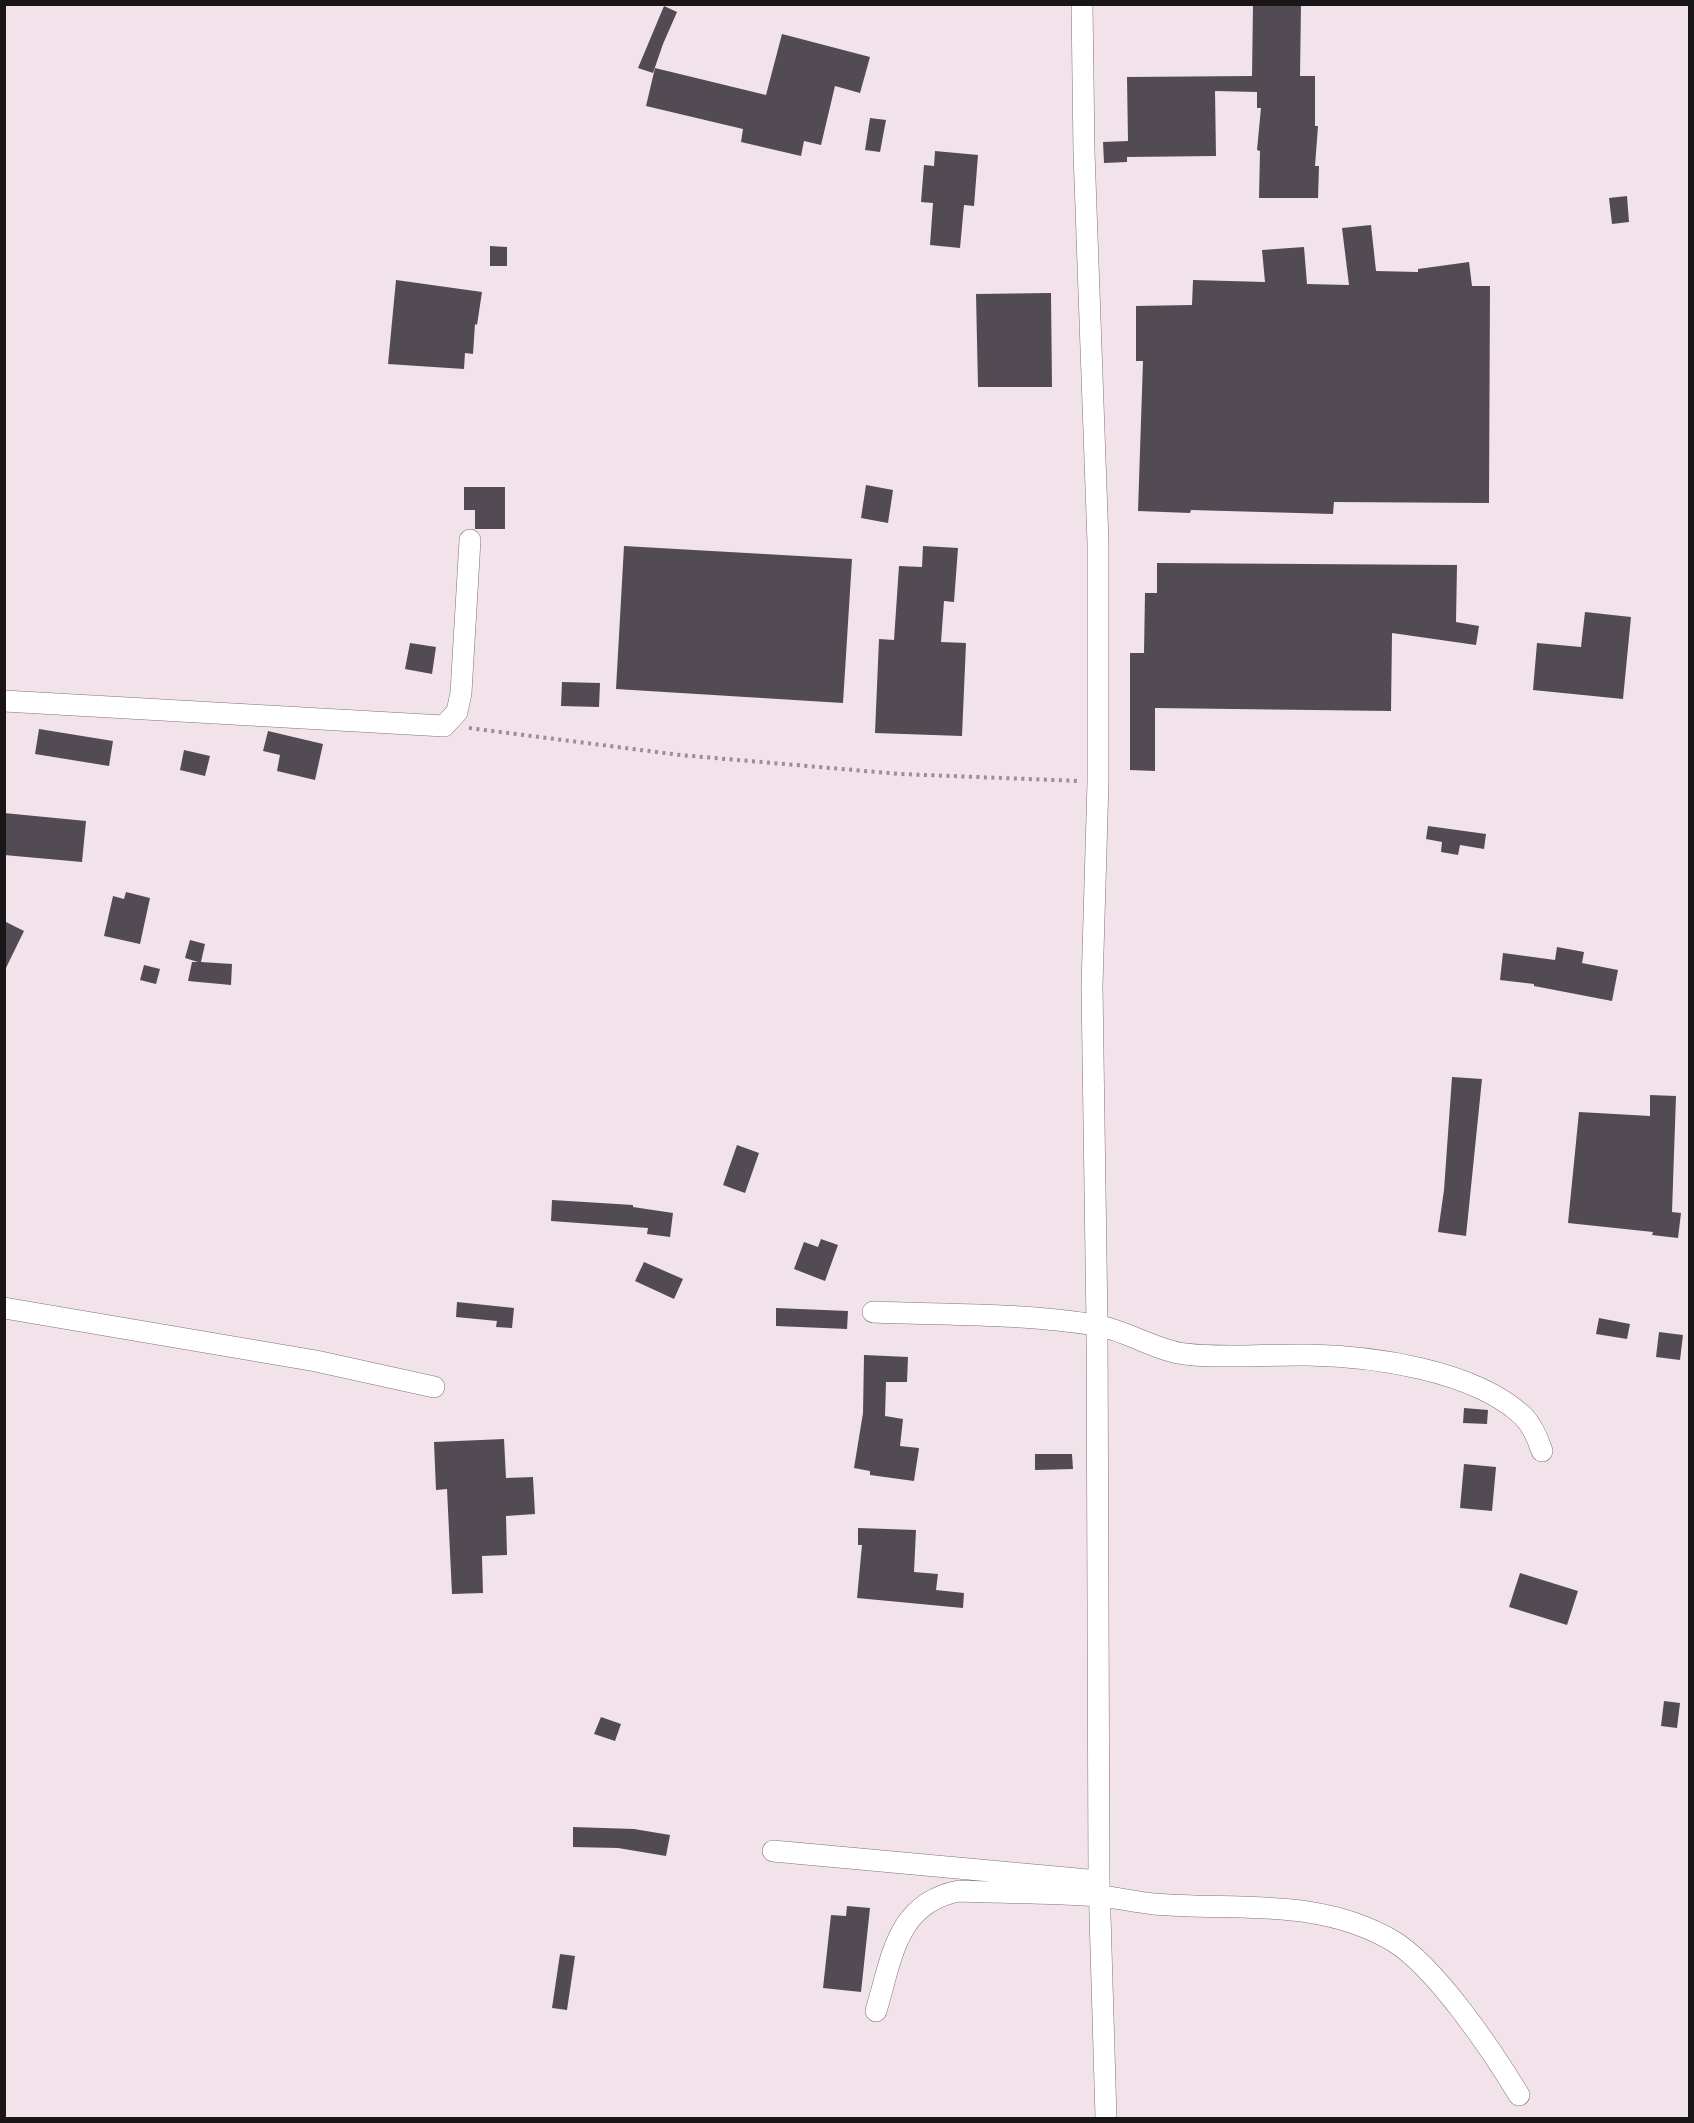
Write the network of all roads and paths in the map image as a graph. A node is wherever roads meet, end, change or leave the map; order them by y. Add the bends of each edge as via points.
1 (1082, 4) edge
2 (470, 540) dead end
3 (4, 701) edge
4 (444, 726) junction
5 (1098, 782) junction
6 (4, 1308) edge
7 (873, 1312) dead end
8 (1097, 1325) junction
9 (434, 1387) dead end
10 (1542, 1451) dead end
11 (773, 1851) dead end
12 (1099, 1889) junction
13 (876, 2011) dead end
14 (1519, 2095) dead end
15 (1106, 2118) edge

1 - 5 street via 1098,543
2 - 4 street via 460,693 457,712
3 - 4 street
4 - 5 path via 680,755 900,774
5 - 8 street via 1092,986
6 - 9 street via 316,1361
7 - 8 street
8 - 10 street via 1185,1354 1369,1359 1436,1374 1484,1391 1515,1409 1531,1426
8 - 12 street
11 - 12 street
12 - 13 street via 959,1891 931,1899 904,1926
12 - 14 street via 1155,1904 1310,1911 1363,1926 1395,1942 1426,1970 1480,2036
12 - 15 street

